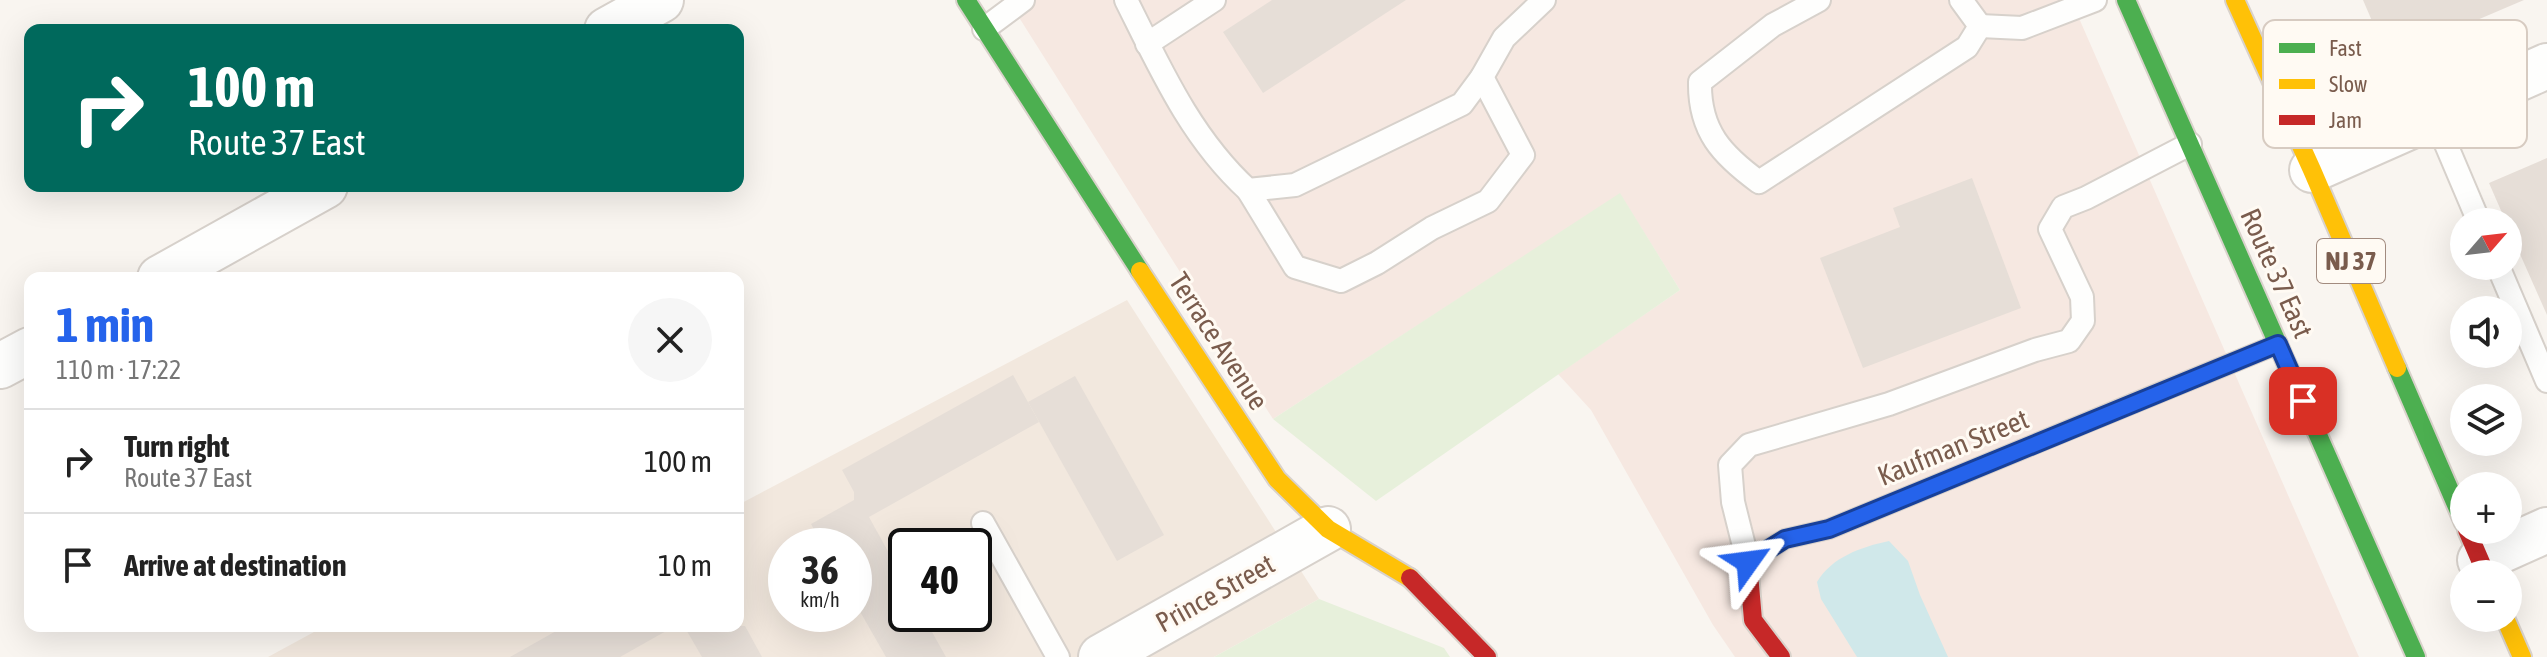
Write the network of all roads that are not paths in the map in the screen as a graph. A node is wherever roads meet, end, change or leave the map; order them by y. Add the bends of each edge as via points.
1 (661, 0) edge
2 (966, 0) edge
3 (1023, 0) edge
4 (1126, 0) edge
5 (1214, 0) edge
6 (1819, 0) edge
7 (1961, 0) edge
8 (2095, 0) edge
9 (2126, 0) edge
10 (2235, 0) edge
11 (1540, 1) edge
12 (618, 24) edge
13 (1980, 26) junction
14 (984, 29) junction
15 (1147, 44) junction
16 (2263, 62) edge
17 (2547, 66) edge
18 (2527, 75) edge
19 (1482, 77) junction
20 (2190, 144) junction
21 (2302, 148) edge
22 (2362, 148) edge
23 (2448, 148) edge
24 (2312, 170) junction
25 (1248, 190) junction
26 (314, 192) edge
27 (2473, 208) edge
28 (171, 272) edge
29 (2504, 280) edge
30 (2278, 344) junction
31 (24, 353) edge
32 (0, 366) edge
33 (2547, 381) edge
34 (983, 523) dead end
35 (1328, 529) junction
36 (2547, 530) edge
37 (2474, 547) edge
38 (1748, 562) junction
39 (2511, 632) edge
40 (1058, 657) edge
41 (1101, 657) edge
42 (1487, 657) edge
43 (1781, 657) edge
44 (2416, 657) edge
45 (2522, 657) edge

1 - 12 street
2 - 14 main road, Terrace Avenue
3 - 14 lane
4 - 15 lane
5 - 15 lane
6 - 13 lane via 1773,25 1700,82 1709,131 1730,161 1759,182 1967,47
7 - 13 lane
8 - 13 lane via 2022,28
9 - 20 main road, Route 37 East
10 - 16 main road, NJ 37
11 - 19 lane via 1504,38
14 - 35 main road, Terrace Avenue via 1277,479
15 - 25 lane via 1192,126
17 - 18 street
19 - 25 lane via 1462,104 1295,185
19 - 25 lane via 1523,155 1488,201 1341,281 1295,267
20 - 30 main road, Route 37 East
20 - 38 lane via 2063,207 2056,218 2050,229 2082,297 2083,321 2069,341 1889,404 1749,445 1730,465
21 - 24 main road, NJ 37
22 - 24 street
23 - 27 lane
24 - 37 main road, NJ 37
26 - 28 street
29 - 33 lane
30 - 38 main road, Kaufman Street via 1829,529 1785,539
30 - 44 main road, Route 37 East
31 - 32 street
34 - 40 lane
35 - 41 street, Prince Street
35 - 42 main road, Terrace Avenue via 1416,581
36 - 37 street
38 - 43 main road via 1753,620
39 - 45 main road

